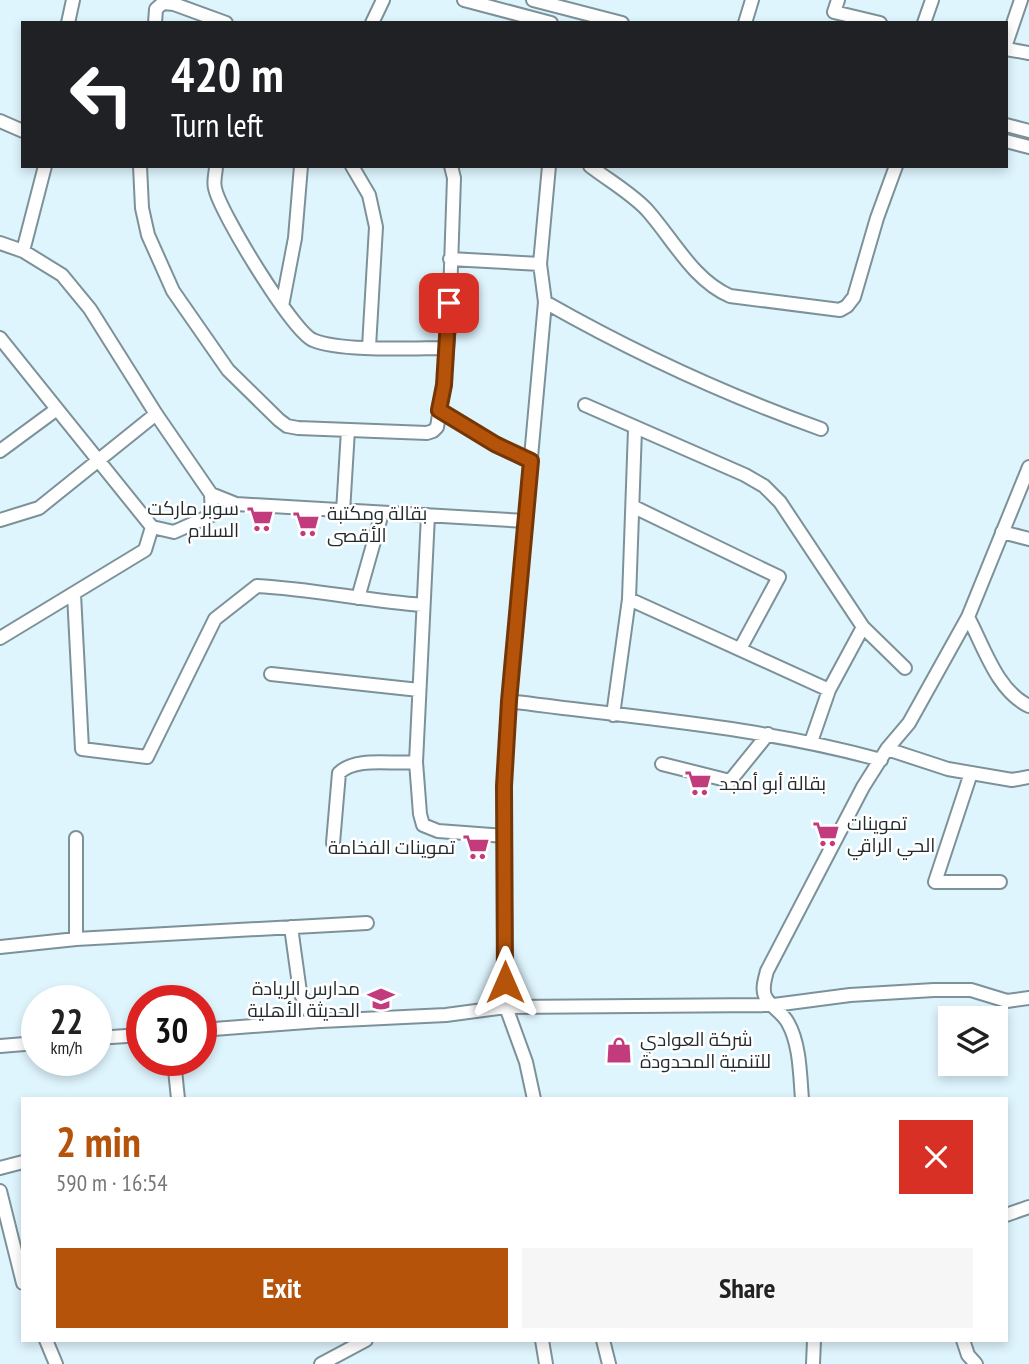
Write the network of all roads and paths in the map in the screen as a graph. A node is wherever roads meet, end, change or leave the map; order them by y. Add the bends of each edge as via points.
1 (73, 0) edge
2 (383, 0) edge
3 (464, 0) edge
4 (533, 0) edge
5 (752, 0) edge
6 (838, 0) edge
7 (932, 0) edge
8 (1021, 0) edge
9 (565, 8) junction
10 (68, 21) edge
11 (155, 21) edge
12 (221, 21) edge
13 (373, 21) edge
14 (543, 21) edge
15 (561, 21) edge
16 (614, 21) edge
17 (746, 21) edge
18 (872, 21) edge
19 (925, 21) edge
20 (1008, 40) edge
21 (1008, 47) edge
22 (1029, 53) edge
23 (0, 121) edge
24 (1008, 126) edge
25 (21, 130) edge
26 (1029, 131) edge
27 (1008, 142) edge
28 (1029, 148) edge
29 (44, 168) edge
30 (140, 168) edge
31 (216, 168) edge
32 (301, 168) edge
33 (353, 168) edge
34 (452, 168) edge
35 (549, 168) edge
36 (593, 168) edge
37 (895, 168) edge
38 (0, 243) edge
39 (23, 251) junction
40 (450, 259) junction
41 (540, 264) junction
42 (545, 302) junction
43 (282, 306) junction
44 (0, 338) edge
45 (369, 347) junction
46 (447, 348) junction
47 (585, 405) dead end
48 (57, 409) junction
49 (439, 410) junction
50 (156, 414) junction
51 (635, 429) junction
52 (821, 429) dead end
53 (348, 430) junction
54 (0, 451) edge
55 (99, 460) junction
56 (531, 461) junction
57 (1029, 467) edge
58 (211, 494) junction
59 (634, 507) junction
60 (343, 512) junction
61 (382, 513) junction
62 (428, 515) junction
63 (0, 520) edge
64 (526, 521) junction
65 (152, 527) junction
66 (1002, 532) junction
67 (1029, 540) edge
68 (74, 594) junction
69 (358, 598) junction
70 (629, 599) junction
71 (423, 605) junction
72 (968, 617) junction
73 (863, 627) junction
74 (0, 638) edge
75 (740, 649) junction
76 (905, 668) dead end
77 (271, 674) dead end
78 (419, 690) junction
79 (829, 690) junction
80 (509, 701) junction
81 (1029, 706) edge
82 (613, 715) junction
83 (768, 734) junction
84 (811, 743) junction
85 (884, 754) junction
86 (415, 762) junction
87 (662, 764) dead end
88 (971, 773) junction
89 (1029, 777) edge
90 (505, 836) junction
91 (76, 838) dead end
92 (333, 843) dead end
93 (1000, 882) dead end
94 (367, 923) dead end
95 (291, 927) junction
96 (76, 939) junction
97 (0, 947) edge
98 (1029, 998) edge
99 (774, 1005) junction
100 (506, 1007) junction
101 (321, 1021) junction
102 (217, 1029) edge
103 (21, 1044) edge
104 (0, 1046) edge
105 (176, 1076) edge
106 (178, 1097) edge
107 (534, 1097) edge
108 (802, 1097) edge
109 (21, 1163) edge
110 (0, 1168) edge
111 (0, 1191) edge
112 (1029, 1208) edge
113 (1008, 1214) edge
114 (21, 1275) edge
115 (47, 1342) edge
116 (362, 1342) edge
117 (542, 1342) edge
118 (603, 1342) edge
119 (814, 1342) edge
120 (964, 1342) edge
121 (607, 1363) edge
122 (56, 1364) edge
123 (321, 1364) edge
124 (547, 1364) edge
125 (813, 1364) edge
126 (976, 1364) edge

1 - 10 street
2 - 13 street
3 - 14 street
4 - 9 street
5 - 17 street
6 - 18 street via 834,12
7 - 19 street
8 - 20 street
9 - 15 street
9 - 16 street
11 - 12 street via 156,9 163,3
21 - 22 street
23 - 25 street
24 - 26 street
27 - 28 street
29 - 39 street
30 - 53 street via 148,235 173,291 228,370 287,426
31 - 43 street via 214,186 225,212
32 - 43 street via 295,238
33 - 45 street via 369,195 376,226
34 - 40 street
35 - 41 street
36 - 37 street via 645,207 715,289 730,296 840,310 854,297
38 - 39 street
39 - 50 street via 62,275 90,309
40 - 41 street
40 - 46 street
41 - 42 street
42 - 52 street via 664,364
42 - 56 street
43 - 45 street via 312,340
44 - 48 street
45 - 46 street
46 - 49 street
47 - 51 street
48 - 54 street
48 - 55 street
49 - 53 street via 437,427 427,433
49 - 56 street
50 - 55 street
50 - 58 street
51 - 59 street
51 - 73 street via 764,486 786,511
53 - 60 street
55 - 63 street via 39,508
55 - 65 street
56 - 64 street
57 - 66 street
58 - 60 street via 236,504
58 - 65 street via 212,515 174,532
59 - 70 street
59 - 75 street via 779,578
60 - 61 street
61 - 62 street
61 - 69 street
62 - 64 street
62 - 71 street
64 - 80 street
65 - 68 street via 145,550
66 - 67 street
66 - 72 street
68 - 69 street via 82,749 147,757 215,619 257,586
68 - 74 street
69 - 71 street
70 - 75 street
70 - 82 street
71 - 78 street
72 - 81 street via 1005,689
72 - 85 street via 909,723
73 - 76 street
73 - 79 street
75 - 79 street
77 - 78 street
78 - 86 street
79 - 84 street
80 - 82 street
80 - 90 street
82 - 83 street
83 - 84 street
83 - 87 street via 730,782
84 - 85 street
85 - 88 street
85 - 99 street via 768,971 765,998
86 - 90 street via 423,825 438,831
86 - 92 street via 345,767 339,773
88 - 89 street via 1012,780
88 - 93 street via 935,882
90 - 100 street
91 - 96 street
94 - 95 street
95 - 96 street
95 - 101 street via 300,992 311,1016
96 - 97 street
98 - 99 street via 1007,1001 971,990 934,990
99 - 100 street
99 - 108 street via 789,1024
100 - 101 street
100 - 107 street
101 - 102 street
103 - 104 street
105 - 106 street
109 - 110 street
111 - 114 street
112 - 113 street
115 - 122 street
116 - 123 street
117 - 124 street
118 - 121 street
119 - 125 street
120 - 126 street

